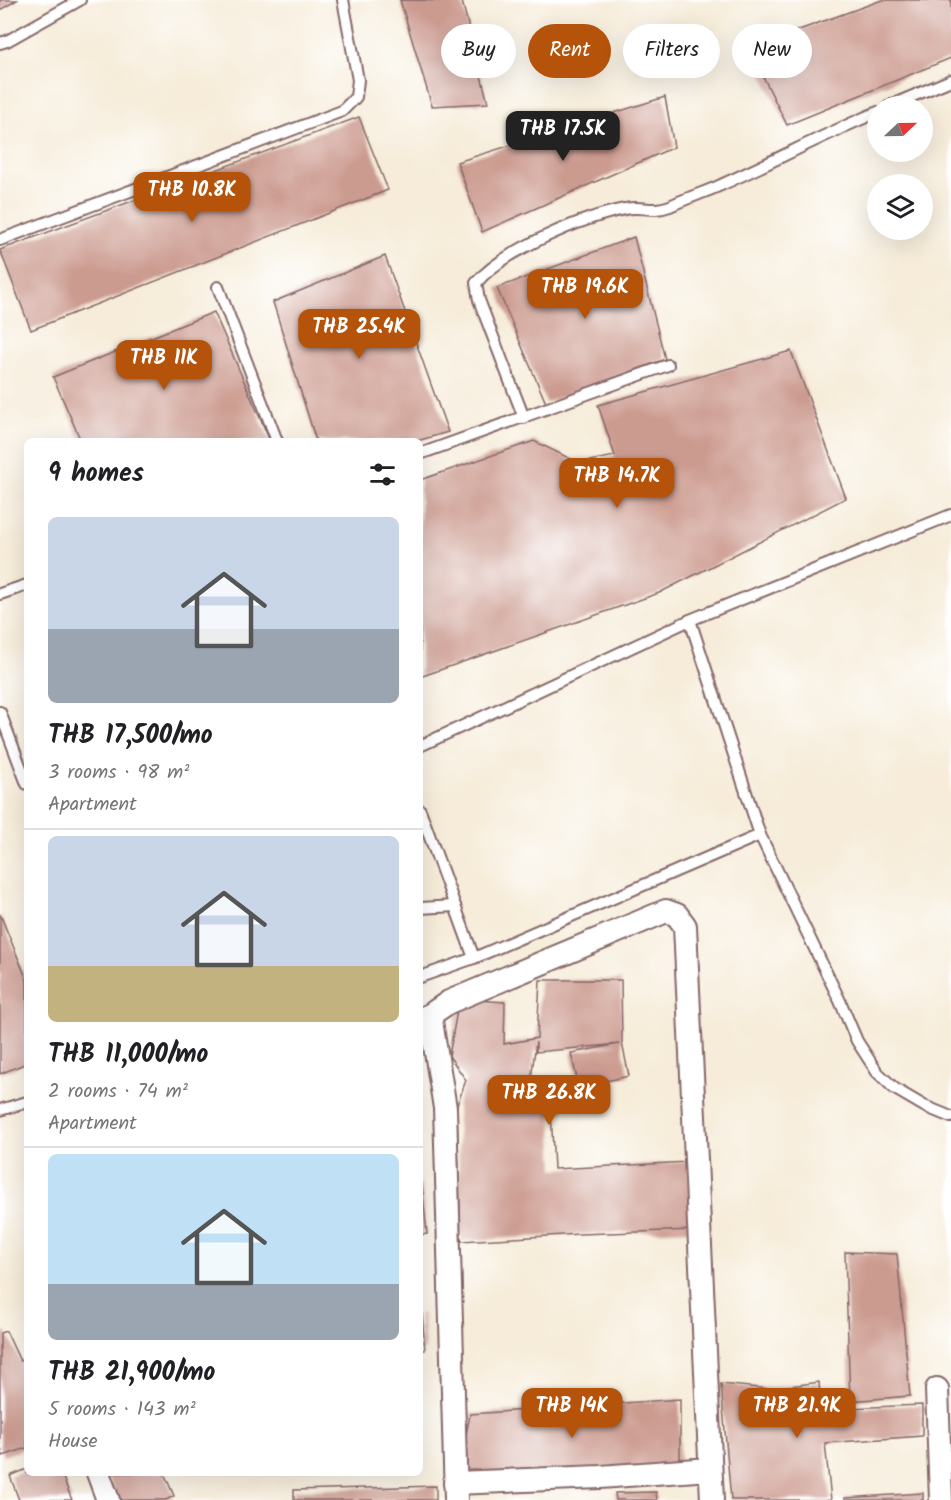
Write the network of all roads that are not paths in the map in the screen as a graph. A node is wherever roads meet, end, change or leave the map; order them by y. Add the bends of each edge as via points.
1 (80, 0) edge
2 (343, 0) edge
3 (0, 43) edge
4 (951, 80) edge
5 (913, 96) edge
6 (867, 117) edge
7 (0, 240) edge
8 (218, 287) dead end
9 (668, 365) dead end
10 (524, 418) junction
11 (276, 438) edge
12 (423, 453) edge
13 (951, 515) edge
14 (24, 586) edge
15 (0, 594) edge
16 (690, 620) junction
17 (0, 712) edge
18 (423, 745) edge
19 (24, 776) edge
20 (423, 818) edge
21 (760, 836) junction
22 (455, 906) junction
23 (423, 908) edge
24 (474, 958) junction
25 (423, 976) edge
26 (425, 1017) edge
27 (24, 1103) edge
28 (0, 1110) edge
29 (951, 1117) edge
30 (937, 1389) dead end
31 (710, 1469) junction
32 (99, 1476) edge
33 (456, 1491) edge
34 (108, 1500) edge
35 (712, 1500) edge
36 (941, 1500) edge

1 - 3 lane
2 - 7 lane via 357,80 356,97 342,111
4 - 5 lane
6 - 10 lane via 668,207 650,211 627,208 573,224 483,274 476,283 479,300
8 - 11 lane
9 - 10 lane
10 - 12 lane
13 - 16 lane
14 - 15 lane
16 - 18 lane
16 - 21 lane
17 - 19 lane
20 - 22 lane
21 - 24 lane
21 - 29 lane via 857,1041 877,1072 895,1089
22 - 23 lane
22 - 24 lane
24 - 25 lane
26 - 31 street via 449,1002 666,911 677,915 685,927
26 - 33 street via 444,1108
27 - 28 lane
30 - 36 street
31 - 33 street
31 - 35 street
32 - 34 street

